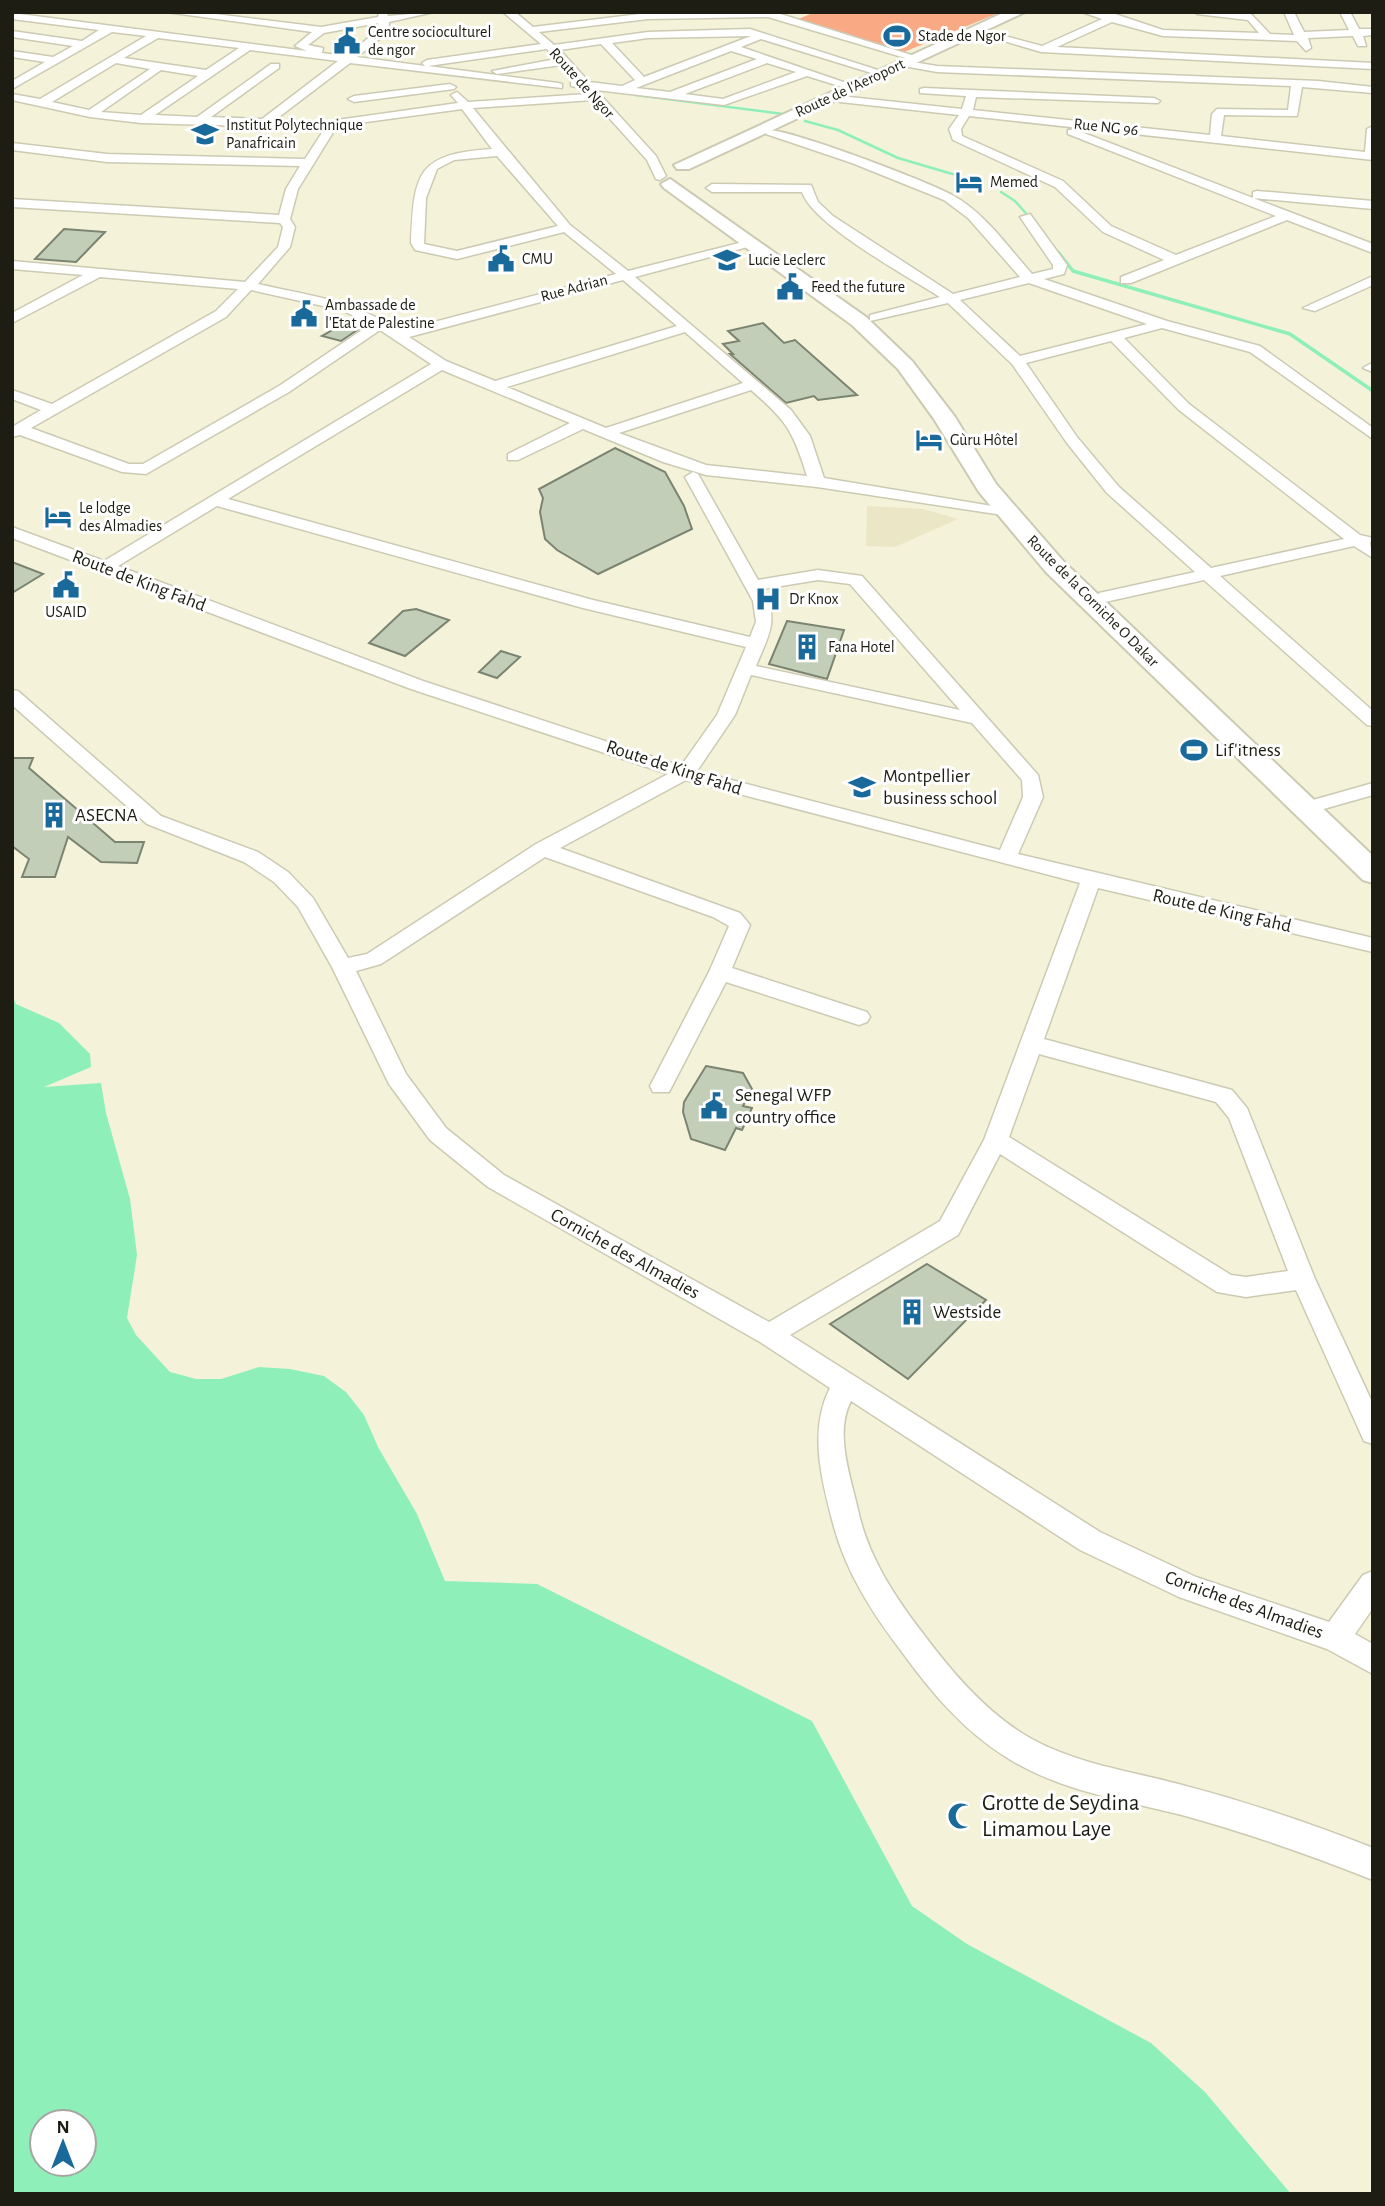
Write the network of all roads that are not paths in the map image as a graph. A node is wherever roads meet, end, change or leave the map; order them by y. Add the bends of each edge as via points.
1 (21, 12) edge
2 (174, 12) edge
3 (274, 12) edge
4 (429, 12) edge
5 (508, 12) edge
6 (1018, 12) edge
7 (1030, 12) edge
8 (1087, 12) edge
9 (1289, 12) edge
10 (1345, 12) edge
11 (645, 14) edge
12 (731, 14) edge
13 (12, 16) edge
14 (223, 16) edge
15 (382, 17) edge
16 (1196, 17) edge
17 (1111, 19) junction
18 (270, 25) junction
19 (109, 29) junction
20 (200, 29) dead end
21 (321, 30) junction
22 (533, 30) junction
23 (739, 32) junction
24 (1373, 32) edge
25 (159, 33) junction
26 (982, 33) junction
27 (1127, 33) edge
28 (1163, 33) junction
29 (12, 34) edge
30 (654, 34) junction
31 (763, 34) junction
32 (1356, 34) junction
33 (1267, 37) junction
34 (1302, 37) junction
35 (604, 41) junction
36 (83, 44) junction
37 (551, 47) junction
38 (731, 47) junction
39 (246, 48) junction
40 (1041, 49) junction
41 (12, 54) edge
42 (1029, 55) dead end
43 (677, 57) junction
44 (349, 58) junction
45 (230, 59) junction
46 (767, 59) junction
47 (114, 60) junction
48 (1017, 60) dead end
49 (56, 61) junction
50 (564, 61) junction
51 (915, 61) junction
52 (1309, 61) junction
53 (424, 63) junction
54 (1373, 66) edge
55 (159, 67) junction
56 (308, 71) dead end
57 (992, 71) junction
58 (490, 72) junction
59 (807, 72) junction
60 (438, 73) junction
61 (883, 73) junction
62 (1050, 73) junction
63 (208, 74) junction
64 (383, 75) junction
65 (12, 76) edge
66 (326, 76) junction
67 (1133, 76) junction
68 (27, 78) junction
69 (1158, 78) junction
70 (515, 82) junction
71 (642, 82) junction
72 (1297, 83) junction
73 (1318, 84) junction
74 (12, 86) edge
75 (450, 87) junction
76 (852, 87) junction
77 (621, 90) junction
78 (1373, 90) edge
79 (589, 91) junction
80 (924, 91) dead end
81 (971, 93) junction
82 (670, 96) junction
83 (1052, 96) junction
84 (12, 97) edge
85 (354, 99) junction
86 (532, 99) junction
87 (840, 99) junction
88 (42, 103) junction
89 (466, 106) junction
90 (966, 113) junction
91 (90, 114) junction
92 (1150, 117) junction
93 (141, 120) junction
94 (199, 121) junction
95 (1043, 121) junction
96 (264, 123) junction
97 (328, 124) junction
98 (1373, 130) edge
99 (770, 132) junction
100 (1215, 139) junction
101 (12, 146) edge
102 (828, 151) junction
103 (500, 152) junction
104 (1372, 156) edge
105 (652, 159) junction
106 (307, 163) junction
107 (673, 173) junction
108 (812, 175) junction
109 (715, 178) junction
110 (1229, 192) junction
111 (12, 203) edge
112 (1372, 205) edge
113 (1288, 215) junction
114 (1026, 217) dead end
115 (284, 219) junction
116 (566, 228) junction
117 (750, 242) junction
118 (1373, 249) edge
119 (1175, 260) junction
120 (12, 265) edge
121 (97, 273) junction
122 (623, 275) junction
123 (1028, 278) junction
124 (1126, 280) dead end
125 (1373, 281) edge
126 (256, 287) junction
127 (1349, 291) junction
128 (950, 298) junction
129 (1373, 301) edge
130 (1310, 308) dead end
131 (875, 318) junction
132 (12, 319) edge
133 (1162, 324) junction
134 (379, 325) junction
135 (688, 327) junction
136 (397, 336) junction
137 (1114, 336) junction
138 (1017, 361) junction
139 (441, 364) junction
140 (755, 384) junction
141 (494, 386) junction
142 (12, 394) edge
143 (53, 410) junction
144 (583, 423) junction
145 (15, 431) edge
146 (607, 432) junction
147 (1373, 435) edge
148 (513, 457) dead end
149 (698, 474) junction
150 (817, 482) junction
151 (987, 487) junction
152 (216, 500) junction
153 (946, 503) junction
154 (1010, 514) junction
155 (12, 532) edge
156 (1364, 539) edge
157 (1373, 553) edge
158 (104, 568) junction
159 (1204, 573) junction
160 (752, 586) junction
161 (1105, 597) junction
162 (757, 644) junction
163 (747, 669) junction
164 (12, 695) edge
165 (974, 718) junction
166 (1373, 721) edge
167 (686, 772) junction
168 (1373, 789) edge
169 (1320, 804) junction
170 (543, 849) junction
171 (1373, 855) edge
172 (1007, 858) junction
173 (1373, 873) edge
174 (1091, 880) junction
175 (1367, 941) edge
176 (343, 967) junction
177 (720, 972) junction
178 (859, 1017) dead end
179 (1032, 1044) junction
180 (661, 1086) dead end
181 (996, 1140) junction
182 (1303, 1279) junction
183 (769, 1335) junction
184 (848, 1385) junction
185 (1373, 1433) edge
186 (1373, 1584) edge
187 (1335, 1638) junction
188 (1373, 1660) edge
189 (1373, 1864) edge

1 - 25 street
2 - 14 street
2 - 25 street
3 - 18 street
4 - 15 street
5 - 22 street, Route de Ngor
6 - 51 highway, Route de l'Aeroport
7 - 26 highway, Route de l'Aeroport
8 - 17 street
9 - 34 street
10 - 32 street
11 - 12 street
11 - 22 street
12 - 23 street
12 - 51 street via 777,15
13 - 19 street
14 - 18 street
14 - 20 street
15 - 21 street
15 - 44 street via 384,30
16 - 28 street
16 - 33 street via 1251,17
17 - 27 street
17 - 40 street
18 - 21 street
19 - 25 street
19 - 36 street
21 - 44 street via 300,47
22 - 37 street, Route de Ngor
23 - 30 street
23 - 31 street
24 - 32 street
25 - 39 street
25 - 47 street
26 - 40 street
26 - 51 highway, Route de l'Aeroport
27 - 28 street
27 - 40 street
27 - 52 street
27 - 67 street
28 - 33 street
29 - 36 street
30 - 35 street
30 - 43 street
31 - 38 street
31 - 61 street
32 - 34 street
32 - 54 street
33 - 34 street
34 - 52 street
35 - 37 street
35 - 71 street
36 - 49 street
37 - 50 street, Route de Ngor
37 - 53 street
38 - 43 street
38 - 46 street
39 - 44 street
39 - 45 street
40 - 42 street
41 - 49 street
43 - 71 street
44 - 53 street
44 - 64 street
44 - 66 street
45 - 63 street
45 - 94 street via 281,66
46 - 59 street
46 - 82 street
47 - 55 street
47 - 88 street
48 - 57 street
49 - 68 street
50 - 58 street
50 - 79 street, Route de Ngor
51 - 57 street via 937,69
51 - 61 highway, Route de l'Aeroport
51 - 87 highway, Route de l'Aeroport
52 - 54 street
52 - 73 street
53 - 58 street
55 - 63 street
55 - 91 street
56 - 66 street
57 - 62 street
58 - 79 street
59 - 76 street
59 - 82 street via 733,102
60 - 64 street
60 - 70 street
60 - 75 street
61 - 76 highway, Route de l'Aeroport
62 - 67 street
62 - 83 street
63 - 93 street
64 - 85 street
65 - 68 street
66 - 96 street
67 - 69 street
68 - 74 street
69 - 72 street
69 - 92 street
70 - 79 street
70 - 86 street
71 - 77 street
72 - 73 street
72 - 100 street via 1293,114 1221,111
73 - 78 street
75 - 85 street
75 - 89 street
76 - 107 highway, Route de l'Aeroport
77 - 79 street
77 - 82 street
79 - 86 street
79 - 105 street, Route de Ngor
80 - 81 street
81 - 83 street
81 - 90 street
83 - 92 street
84 - 88 street
85 - 97 street
86 - 89 street
87 - 90 street, Rue NG 96
87 - 99 highway, Route de l'Aeroport
88 - 91 street
89 - 97 street
89 - 103 street
90 - 95 street, Rue NG 96
90 - 119 street via 955,129 957,138 1059,184 1107,229
91 - 93 street
92 - 95 street, Rue NG 96
92 - 100 street, Rue NG 96
93 - 94 street
94 - 96 street
95 - 110 street
96 - 97 street
97 - 106 street
98 - 104 street
99 - 102 street
99 - 109 highway, Route de l'Aeroport via 729,153
100 - 104 street, Rue NG 96
101 - 106 street via 107,158
102 - 108 street
102 - 123 street via 956,202
103 - 116 street
103 - 116 street via 435,165 420,194 419,247 457,255
105 - 107 street, Route de Ngor
105 - 107 street
106 - 115 street via 292,189
107 - 109 highway via 691,187
107 - 117 highway, Route de la Corniche O Dakar
108 - 109 street
108 - 128 street via 812,202 829,219
109 - 131 highway, Route de la Corniche O Dakar via 712,198 724,210
110 - 112 street
110 - 113 street
111 - 115 street
113 - 118 street
113 - 119 street
114 - 123 street via 1060,265 1053,274
115 - 126 street via 289,227 284,247
116 - 122 street
117 - 122 street, Rue Adrian
117 - 151 highway, Route de la Corniche O Dakar via 859,321 896,355 944,417
119 - 124 street
120 - 121 street
121 - 126 street
121 - 132 street
122 - 135 street
122 - 136 street, Rue Adrian
123 - 128 street
123 - 133 street
125 - 127 street
126 - 134 street via 345,306
126 - 143 street via 221,314
127 - 129 street
127 - 130 street
128 - 131 street
128 - 138 street
131 - 161 highway, Route de la Corniche O Dakar via 931,376 1011,496 1060,554
133 - 137 street
133 - 147 street via 1255,349
134 - 136 street
134 - 145 street via 284,389 146,469 127,470
135 - 140 street
135 - 141 street
136 - 139 street
137 - 138 street
137 - 156 street via 1184,407
138 - 159 street via 1113,491
139 - 141 street
139 - 152 street
140 - 146 street
140 - 150 street via 796,426
141 - 144 street
142 - 143 street
143 - 145 street
144 - 146 street
144 - 148 street
146 - 149 street
149 - 150 street via 730,472
149 - 160 street
150 - 153 street
151 - 153 street via 980,495
151 - 154 highway, Route de la Corniche O Dakar
152 - 158 street
152 - 162 street via 589,604
153 - 154 street
154 - 173 highway, Route de la Corniche O Dakar via 1055,567
155 - 158 street, Route de King Fahd
156 - 157 street
156 - 159 street
158 - 167 street, Route de King Fahd via 417,685
159 - 161 street
159 - 166 street
160 - 162 street via 765,612
160 - 165 street via 820,573 856,580
161 - 169 highway, Route de la Corniche O Dakar
162 - 163 street
163 - 165 street
163 - 167 street via 726,715
164 - 176 street, Corniche des Almadies via 155,820 251,857 274,871 306,903
165 - 172 street via 1031,779 1033,797
167 - 170 street
167 - 172 street, Route de King Fahd via 804,809
168 - 169 street
169 - 171 highway, Route de la Corniche O Dakar
170 - 176 street via 374,959
170 - 177 street via 733,918 740,925 739,932
172 - 174 street, Route de King Fahd
174 - 175 street, Route de King Fahd
174 - 179 street
176 - 183 street, Corniche des Almadies via 397,1078 438,1134 496,1181
177 - 178 street
177 - 180 street
179 - 181 street
179 - 182 street via 1224,1096 1240,1114
181 - 182 street via 1226,1285 1246,1287
181 - 183 street via 950,1228
182 - 185 street
183 - 184 street, Corniche des Almadies
184 - 187 street, Corniche des Almadies via 1090,1541 1189,1588
184 - 189 street via 834,1407 832,1448 848,1535 859,1565 928,1663 999,1735 1069,1769 1261,1822
186 - 187 street
187 - 188 street, Corniche des Almadies

